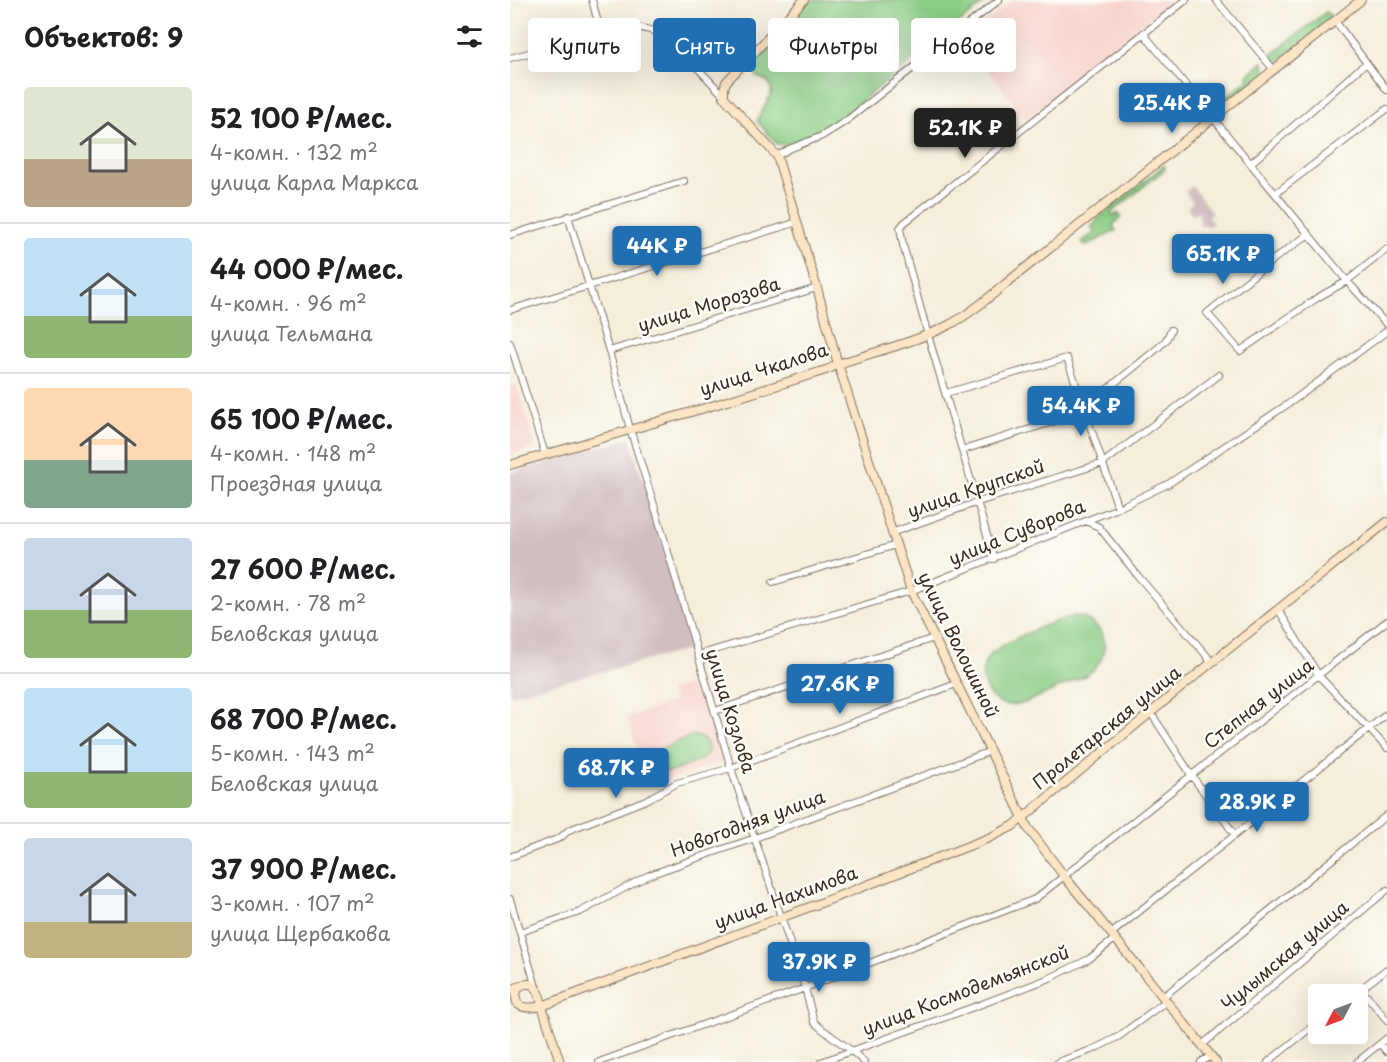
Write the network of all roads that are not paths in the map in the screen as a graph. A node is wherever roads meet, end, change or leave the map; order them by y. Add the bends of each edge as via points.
1 (592, 0) edge
2 (804, 0) edge
3 (999, 0) edge
4 (1186, 0) edge
5 (1216, 0) edge
6 (1361, 0) edge
7 (597, 18) edge
8 (1335, 21) junction
9 (641, 27) edge
10 (1143, 33) junction
11 (528, 53) edge
12 (510, 58) edge
13 (1366, 63) junction
14 (1274, 70) junction
15 (1387, 90) edge
16 (724, 97) junction
17 (1387, 109) edge
18 (1213, 118) junction
19 (777, 156) junction
20 (1251, 163) junction
21 (684, 181) dead end
22 (1276, 193) junction
23 (568, 216) junction
24 (798, 222) junction
25 (1309, 234) junction
26 (510, 235) edge
27 (1387, 249) edge
28 (1347, 281) junction
29 (589, 286) junction
30 (817, 288) junction
31 (510, 310) edge
32 (1387, 326) edge
33 (1171, 330) dead end
34 (928, 335) junction
35 (510, 343) edge
36 (609, 351) junction
37 (838, 364) junction
38 (1219, 375) dead end
39 (946, 393) junction
40 (1085, 410) junction
41 (630, 429) junction
42 (963, 450) junction
43 (545, 454) junction
44 (1103, 463) junction
45 (510, 465) edge
46 (978, 502) junction
47 (1118, 508) junction
48 (1105, 514) junction
49 (1086, 521) junction
50 (1387, 522) edge
51 (1099, 527) junction
52 (891, 533) junction
53 (896, 545) junction
54 (994, 559) junction
55 (773, 582) dead end
56 (911, 591) junction
57 (1278, 609) junction
58 (1387, 621) edge
59 (934, 638) junction
60 (698, 655) junction
61 (1211, 663) junction
62 (1319, 676) junction
63 (956, 684) junction
64 (715, 711) junction
65 (1151, 713) junction
66 (1387, 714) edge
67 (1369, 728) junction
68 (1387, 748) edge
69 (991, 751) junction
70 (731, 768) junction
71 (1192, 776) junction
72 (1387, 815) edge
73 (1023, 818) junction
74 (1235, 835) junction
75 (755, 838) junction
76 (510, 856) edge
77 (1064, 876) junction
78 (1387, 890) edge
79 (510, 899) edge
80 (782, 918) junction
81 (520, 932) junction
82 (1114, 936) junction
83 (1387, 969) edge
84 (533, 973) junction
85 (1368, 984) edge
86 (517, 987) edge
87 (536, 988) junction
88 (805, 988) junction
89 (1368, 997) edge
90 (1165, 999) junction
91 (541, 1002) junction
92 (514, 1004) edge
93 (1387, 1020) edge
94 (1308, 1030) edge
95 (1387, 1038) edge
96 (1380, 1044) junction
97 (1202, 1045) junction
98 (852, 1051) junction
99 (1387, 1052) edge
100 (1214, 1059) edge
101 (560, 1062) edge
102 (599, 1062) edge
103 (820, 1062) edge
104 (864, 1062) edge
105 (1058, 1062) edge
106 (1202, 1062) edge
107 (1268, 1062) edge
108 (1357, 1062) edge

1 - 7 street
2 - 16 street via 726,82
3 - 19 street via 846,121
4 - 10 street
5 - 14 street
6 - 8 street, улица Чкалова
8 - 13 street
8 - 14 street, улица Чкалова
9 - 16 street via 664,35 675,44
10 - 18 street
10 - 34 street via 900,228
11 - 12 street
13 - 15 street
13 - 20 street
14 - 18 street, улица Чкалова
16 - 19 street, улица Волошиной
17 - 22 street
18 - 20 street
18 - 34 street, улица Чкалова via 974,309
19 - 24 street, улица Волошиной
20 - 22 street
21 - 23 street
22 - 25 street
23 - 26 street
23 - 29 street
24 - 29 street
24 - 30 street, улица Волошиной
25 - 28 street
25 - 28 street via 1207,313 1240,351
27 - 28 street
28 - 32 street
29 - 31 street
29 - 36 street
30 - 36 street, улица Морозова
30 - 37 street, улица Волошиной
32 - 47 street, улица Суворова via 1291,402 1168,484
33 - 40 street via 1158,348
34 - 37 street, улица Чкалова
34 - 39 street
35 - 43 street
36 - 41 street, улица Козлова
37 - 41 street, улица Чкалова
37 - 52 street, улица Волошиной
38 - 44 street, улица Крупской
39 - 40 street via 1067,358
39 - 42 street
40 - 42 street
40 - 44 street
41 - 43 street, улица Чкалова
41 - 60 street, улица Козлова
42 - 46 street
43 - 45 street, улица Чкалова
44 - 46 street, улица Крупской
44 - 47 street
46 - 52 street, улица Крупской
46 - 54 street
47 - 48 street, улица Суворова
48 - 49 street, улица Суворова
48 - 51 street
49 - 51 street
49 - 54 street, улица Суворова
50 - 57 street, Пролетарская улица
51 - 61 street
52 - 53 street, улица Волошиной
53 - 55 street
53 - 56 street, улица Волошиной
54 - 56 street, улица Суворова
56 - 59 street, улица Волошиной
56 - 60 street, улица Суворова
57 - 61 street, Пролетарская улица
57 - 62 street
58 - 62 street, Степная улица
59 - 63 street, улица Волошиной
59 - 64 street
60 - 64 street, улица Козлова
61 - 65 street, Пролетарская улица
62 - 67 street
62 - 71 street, Степная улица
63 - 69 street, улица Волошиной
63 - 70 street
64 - 70 street, улица Козлова
65 - 71 street
65 - 73 street, Пролетарская улица
66 - 67 street, улица Космодемьянской
67 - 68 street
67 - 74 street, улица Космодемьянской
69 - 73 street, улица Волошиной
69 - 75 street, Новогодняя улица
70 - 75 street, улица Козлова
70 - 76 street via 677,783 646,800 569,830 560,838
71 - 74 street
71 - 77 street, Степная улица
72 - 90 street
73 - 77 street, улица Волошиной
73 - 80 street, улица Нахимова via 989,838
74 - 82 street, улица Космодемьянской
75 - 80 street, улица Козлова
75 - 81 street, Новогодняя улица via 649,875 580,912
77 - 82 street, улица Волошиной
77 - 88 street, Степная улица via 1035,899
78 - 97 street, Чулымская улица
79 - 81 street
80 - 88 street, улица Козлова
80 - 91 street, улица Нахимова via 557,1000
81 - 84 street
82 - 90 street, улица Волошиной
82 - 98 street, улица Космодемьянской via 1089,959 1050,978
83 - 85 street
84 - 86 street
84 - 87 street
86 - 87 street via 531,984
86 - 92 street
87 - 91 street
88 - 98 street, улица Козлова via 814,1022
88 - 102 street, Степная улица
89 - 93 street
90 - 97 street, улица Волошиной
90 - 105 street via 1118,1037
91 - 92 street via 530,1009
91 - 101 street
94 - 107 street
95 - 96 street
96 - 99 street
96 - 108 street
97 - 100 street, улица Волошиной
98 - 103 street, улица Космодемьянской
98 - 104 street, улица Козлова
100 - 106 street

